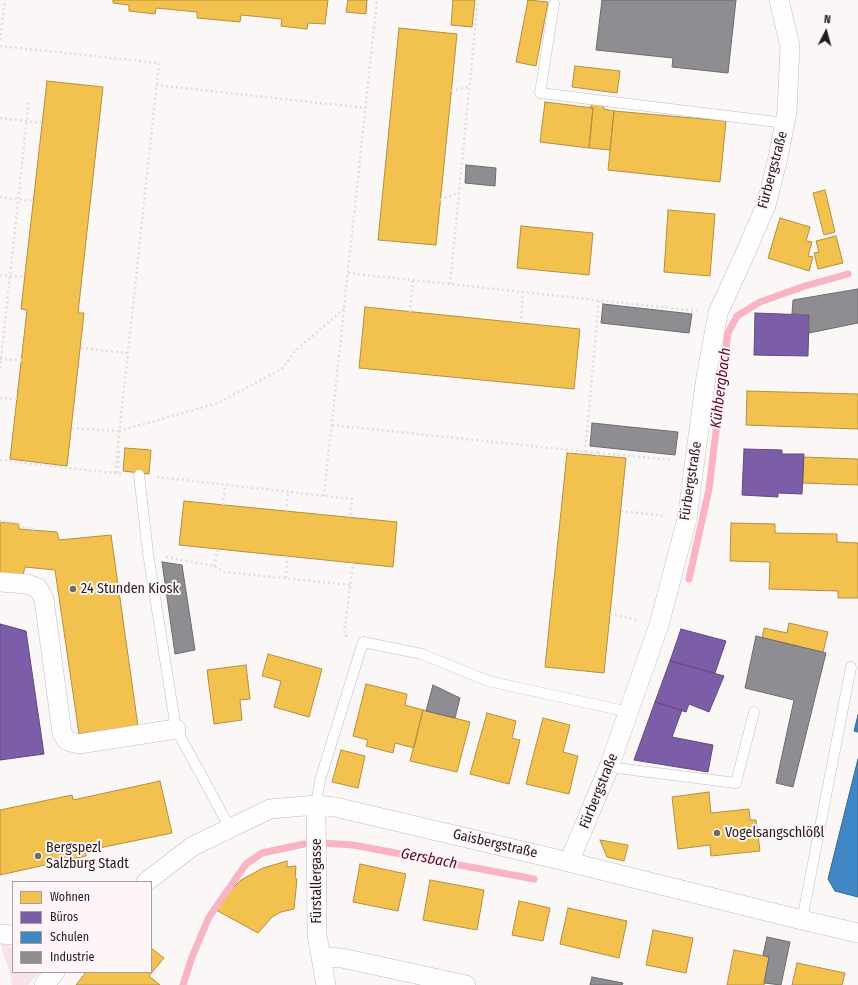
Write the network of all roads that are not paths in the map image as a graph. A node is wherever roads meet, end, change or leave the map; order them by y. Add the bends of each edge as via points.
1 (779, 0) edge
2 (554, 4) dead end
3 (785, 123) junction
4 (138, 475) road end
5 (0, 582) edge
6 (851, 667) dead end
7 (629, 712) junction
8 (754, 712) dead end
9 (176, 729) junction
10 (609, 767) junction
11 (316, 805) junction
12 (230, 828) junction
13 (569, 862) junction
14 (147, 881) edge
15 (802, 920) junction
16 (858, 933) edge
17 (0, 934) edge
18 (12, 935) edge
19 (321, 957) junction
20 (54, 973) edge
21 (44, 985) edge
22 (326, 985) edge
23 (466, 985) edge

1 - 3 street, Fürbergstraße via 790,46
2 - 3 lane via 540,93
3 - 7 street, Fürbergstraße via 766,205 718,313 706,377 687,518 659,625
4 - 9 lane
5 - 9 street via 27,584 38,588 44,599 62,732 67,741 79,744
6 - 15 lane
7 - 10 street, Fürbergstraße
7 - 11 lane via 488,681 422,654 363,642 320,780
8 - 10 lane via 736,783
9 - 12 lane
10 - 13 street, Fürbergstraße
11 - 12 street, Gaisbergstraße via 270,809
11 - 13 street, Gaisbergstraße via 335,807
11 - 19 street, Fürstallergasse via 317,935
12 - 14 street, Gaisbergstraße via 193,846
13 - 15 street, Gaisbergstraße
15 - 16 street, Gaisbergstraße
17 - 18 street
19 - 22 street, Fürstallergasse
19 - 23 street via 342,958
20 - 21 street

